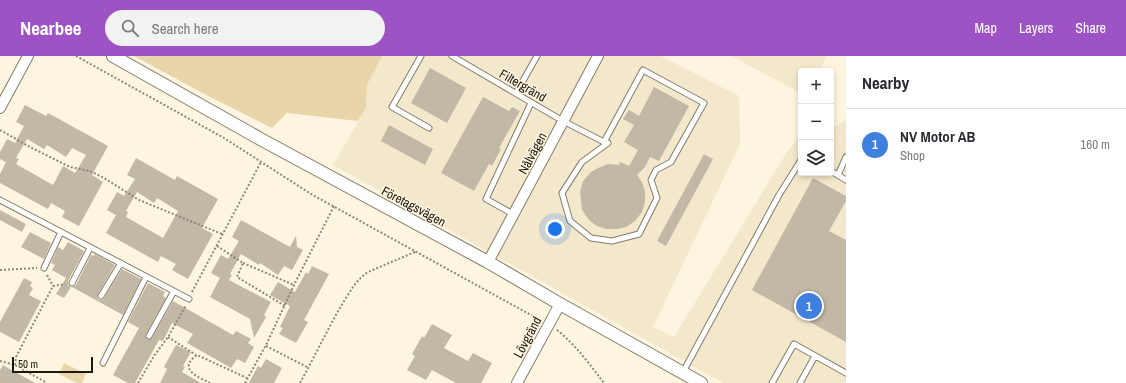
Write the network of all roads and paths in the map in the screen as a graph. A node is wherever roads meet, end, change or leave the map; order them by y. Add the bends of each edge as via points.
1 (28, 56) edge
2 (76, 56) edge
3 (113, 56) edge
4 (422, 56) edge
5 (452, 56) edge
6 (598, 56) edge
7 (536, 57) edge
8 (516, 93) junction
9 (531, 103) junction
10 (0, 108) edge
11 (563, 121) junction
12 (428, 128) dead end
13 (0, 130) edge
14 (604, 142) junction
15 (846, 158) edge
16 (261, 162) junction
17 (798, 165) edge
18 (834, 173) edge
19 (838, 175) junction
20 (846, 180) edge
21 (0, 200) edge
22 (334, 206) junction
23 (514, 214) junction
24 (62, 232) junction
25 (222, 234) junction
26 (216, 245) junction
27 (90, 248) junction
28 (415, 252) junction
29 (243, 262) junction
30 (488, 262) junction
31 (121, 263) junction
32 (44, 268) junction
33 (0, 270) edge
34 (146, 277) junction
35 (72, 283) joint
36 (294, 285) junction
37 (53, 286) junction
38 (174, 291) junction
39 (101, 296) dead end
40 (188, 299) junction
41 (560, 304) junction
42 (285, 306) junction
43 (548, 325) junction
44 (149, 336) dead end
45 (168, 337) junction
46 (266, 346) junction
47 (197, 355) junction
48 (815, 356) junction
49 (0, 361) edge
50 (102, 363) dead end
51 (15, 365) junction
52 (309, 368) junction
53 (682, 373) junction
54 (846, 373) edge
55 (247, 378) junction
56 (47, 383) edge
57 (138, 383) edge
58 (210, 383) edge
59 (245, 383) edge
60 (300, 383) edge
61 (517, 383) edge
62 (604, 383) edge
63 (701, 383) edge
64 (772, 383) edge
65 (800, 383) edge

1 - 10 street
2 - 16 path via 224,138
3 - 30 street, Företagsvägen
4 - 12 lane via 392,107
5 - 8 lane, Filtergränd
6 - 11 street, Nålvägen
7 - 8 lane
8 - 9 lane, Filtergränd
9 - 11 lane, Filtergränd
9 - 23 lane via 486,199
11 - 14 lane, Filtergränd
11 - 23 street, Nålvägen
13 - 25 path via 70,167 90,171 104,178 139,200
14 - 14 lane via 608,143 582,162 562,193 570,221 591,238 612,242 639,234 657,198 651,180 656,170 671,162 704,103 643,70
15 - 19 lane
16 - 22 path
16 - 25 path
17 - 53 lane
18 - 19 lane
19 - 20 lane
21 - 24 lane
22 - 28 path
22 - 36 path
23 - 30 street, Nålvägen
24 - 27 lane
24 - 32 lane
25 - 26 path
26 - 29 path
26 - 40 path
27 - 31 lane
27 - 35 lane
28 - 43 path
28 - 52 path via 361,277 330,326
29 - 36 path
29 - 42 path via 237,277
30 - 41 street, Företagsvägen
31 - 34 lane
31 - 39 lane
32 - 33 path
32 - 37 path
34 - 38 lane
34 - 50 lane
35 - 37 path
36 - 42 path
37 - 51 path via 16,357
38 - 40 lane
38 - 44 lane
40 - 45 path
41 - 43 street, Lövgränd
41 - 53 street, Företagsvägen
42 - 46 path
43 - 61 street, Lövgränd
43 - 62 path via 565,336
45 - 47 path
45 - 57 path
46 - 52 path
46 - 55 path
47 - 55 path
47 - 58 path via 190,362 189,370
48 - 54 lane
48 - 64 lane via 794,344
48 - 65 lane
49 - 51 path
51 - 56 path
52 - 60 path
53 - 63 street, Företagsvägen
55 - 59 path

